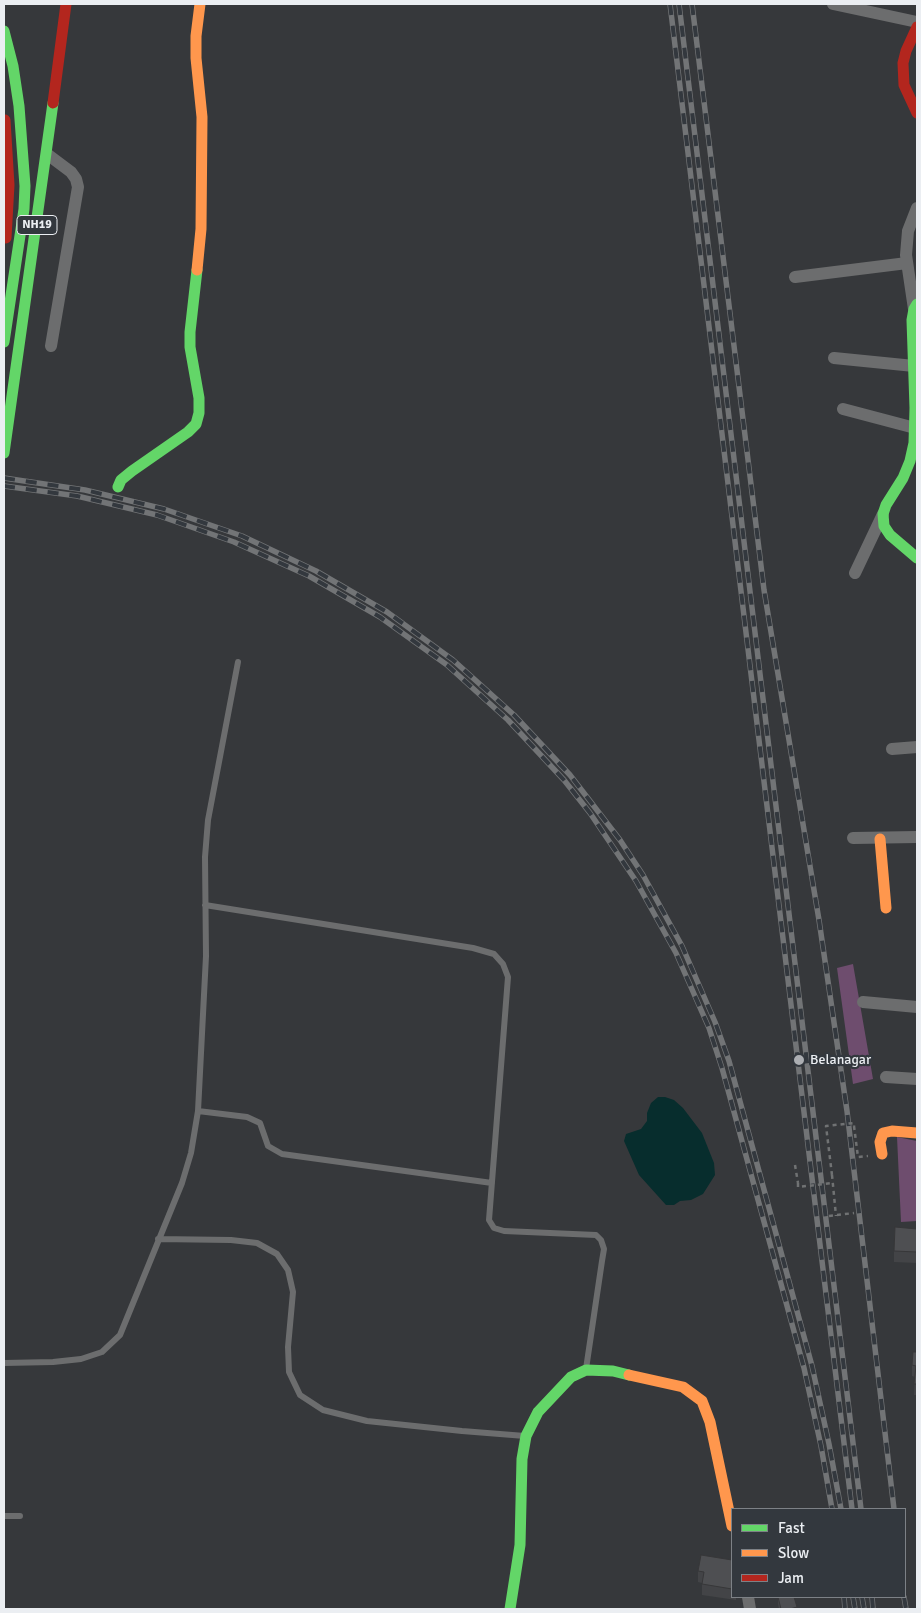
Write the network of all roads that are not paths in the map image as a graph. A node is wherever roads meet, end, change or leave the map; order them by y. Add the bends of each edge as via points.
1 (66, 4) edge
2 (200, 4) edge
3 (833, 4) edge
4 (917, 22) edge
5 (917, 27) edge
6 (4, 31) edge
7 (911, 84) edge
8 (4, 113) edge
9 (917, 113) edge
10 (47, 154) junction
11 (917, 208) edge
12 (4, 251) edge
13 (907, 263) junction
14 (795, 276) dead end
15 (916, 306) edge
16 (4, 342) edge
17 (51, 346) dead end
18 (834, 358) dead end
19 (914, 366) junction
20 (916, 381) edge
21 (843, 409) dead end
22 (915, 428) junction
23 (4, 449) edge
24 (118, 487) dead end
25 (883, 514) junction
26 (917, 558) edge
27 (855, 573) dead end
28 (238, 662) dead end
29 (917, 747) edge
30 (892, 749) dead end
31 (917, 837) edge
32 (853, 838) dead end
33 (880, 839) junction
34 (204, 905) junction
35 (886, 908) dead end
36 (864, 1002) dead end
37 (917, 1007) edge
38 (886, 1078) dead end
39 (917, 1080) edge
40 (198, 1111) junction
41 (917, 1133) edge
42 (882, 1154) dead end
43 (492, 1183) junction
44 (158, 1239) junction
45 (4, 1363) edge
46 (586, 1370) junction
47 (526, 1436) junction
48 (4, 1516) edge
49 (20, 1516) dead end
50 (731, 1521) edge
51 (510, 1609) edge

1 - 10 main road, NH19
2 - 24 main road via 196,36 202,117 200,228 190,332 199,413 196,424 188,432 132,471
3 - 4 street
5 - 7 main road via 903,64
6 - 16 main road via 19,106 25,186
7 - 9 main road
8 - 12 main road, NH19 via 9,185
10 - 17 street via 71,172 78,187
10 - 23 main road, NH19
11 - 13 street via 908,231
13 - 14 street
13 - 15 street
15 - 19 main road via 912,320
18 - 19 street
19 - 20 main road
20 - 22 main road
21 - 22 street
22 - 25 main road via 904,478
25 - 26 main road via 884,526 890,535
25 - 27 street
28 - 34 lane via 208,820
29 - 30 street
31 - 33 street
32 - 33 street
33 - 35 main road
34 - 40 lane via 205,965
34 - 43 lane via 464,946 494,954 508,977
36 - 37 street
38 - 39 street
40 - 43 lane via 247,1117 260,1123 268,1146 282,1154
40 - 44 lane via 182,1183
41 - 42 main road via 883,1133 880,1142
43 - 46 lane via 489,1220 494,1228 596,1235 602,1240 604,1249
44 - 45 lane via 120,1335 102,1352 81,1359
44 - 47 lane via 257,1243 277,1254 288,1270 293,1292 289,1372 300,1394 324,1410 367,1420
46 - 47 main road via 570,1377 538,1412
46 - 50 main road via 613,1371 683,1387 702,1401 710,1422
47 - 51 main road via 522,1458 520,1545
48 - 49 lane

